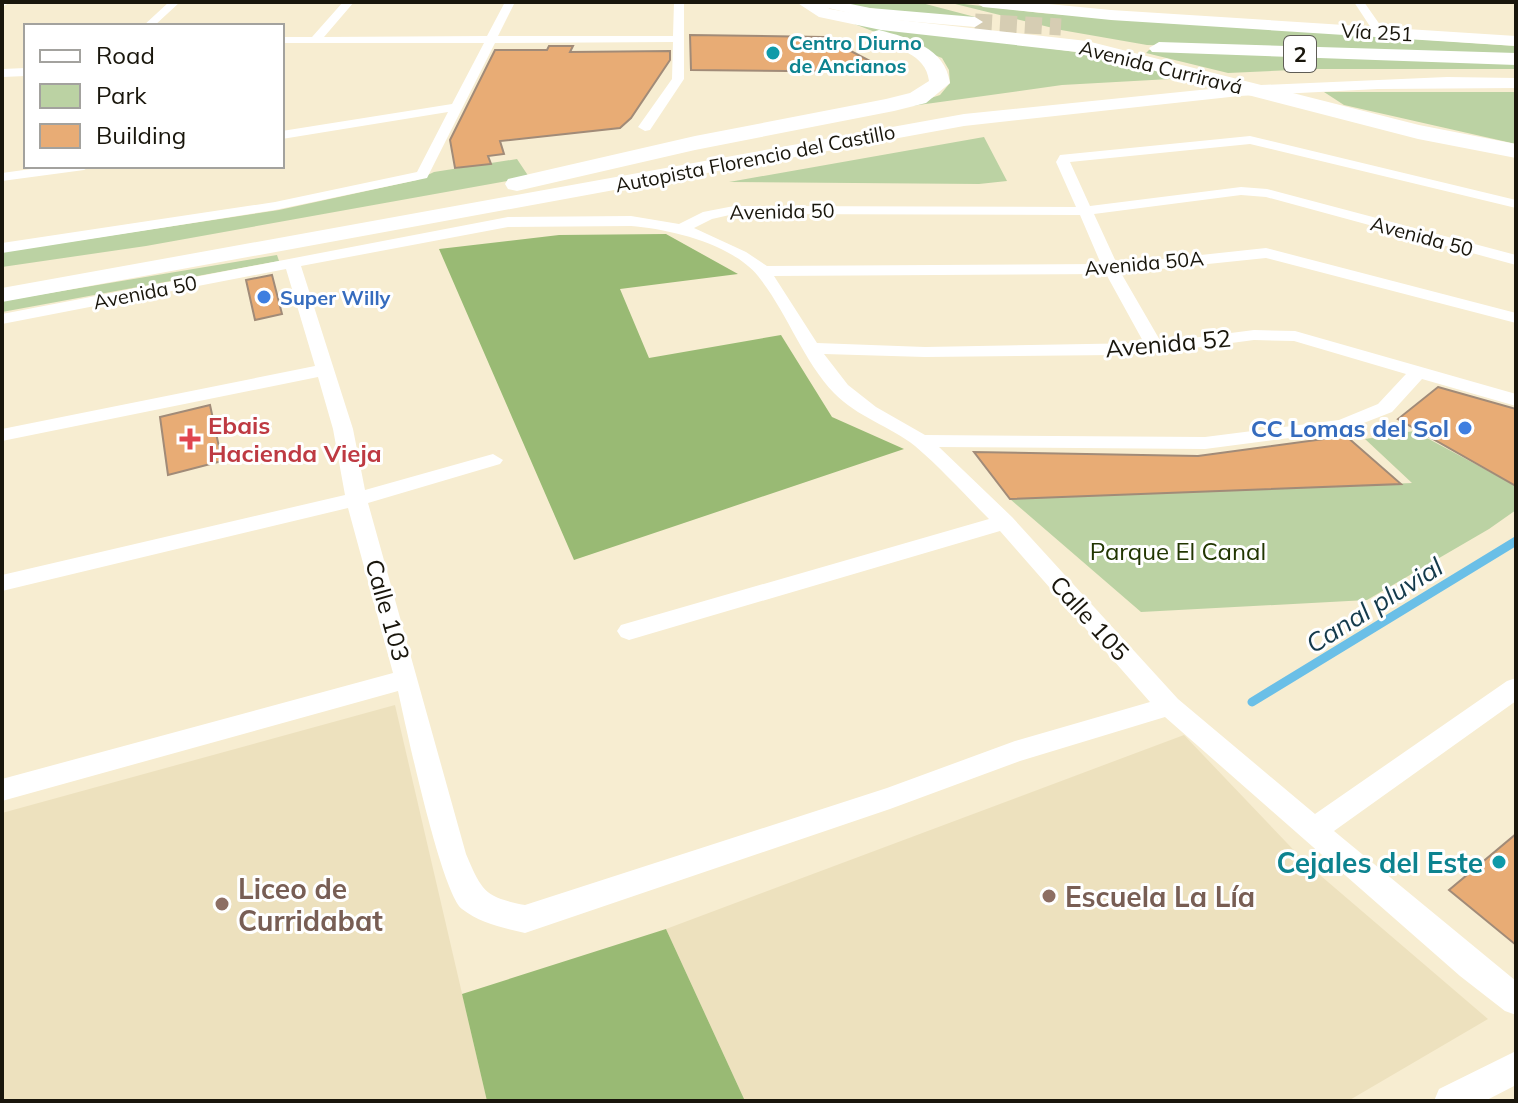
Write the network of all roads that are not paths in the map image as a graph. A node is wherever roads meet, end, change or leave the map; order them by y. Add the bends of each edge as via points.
1 (175, 2) edge
2 (349, 2) edge
3 (510, 2) edge
4 (679, 2) edge
5 (798, 2) edge
6 (805, 2) edge
7 (939, 2) edge
8 (1359, 2) edge
9 (990, 4) edge
10 (823, 8) edge
11 (975, 22) tunnel mouth
12 (150, 24) edge
13 (1061, 27) tunnel mouth
14 (1379, 32) junction
15 (679, 39) junction
16 (1288, 39) junction
17 (284, 40) edge
18 (315, 40) junction
19 (493, 40) junction
20 (1516, 44) edge
21 (1474, 46) junction
22 (1516, 59) edge
23 (24, 72) edge
24 (2, 73) edge
25 (1516, 73) edge
26 (1516, 83) edge
27 (457, 107) junction
28 (645, 127) dead end
29 (284, 135) edge
30 (1516, 151) edge
31 (69, 168) edge
32 (2, 177) edge
33 (517, 184) junction
34 (1516, 204) edge
35 (1084, 211) junction
36 (682, 228) junction
37 (2, 248) edge
38 (1516, 260) edge
39 (292, 264) junction
40 (1111, 269) junction
41 (763, 271) junction
42 (2, 275) edge
43 (2, 295) edge
44 (1516, 318) edge
45 (2, 319) edge
46 (811, 348) junction
47 (1156, 348) junction
48 (323, 370) junction
49 (1418, 372) junction
50 (1516, 400) edge
51 (2, 435) edge
52 (921, 441) junction
53 (493, 460) dead end
54 (356, 499) junction
55 (1004, 522) junction
56 (2, 583) edge
57 (629, 631) dead end
58 (407, 679) junction
59 (1516, 688) edge
60 (1169, 706) junction
61 (2, 790) edge
62 (1314, 830) junction
63 (1516, 1000) edge
64 (1516, 1067) edge
65 (1451, 1101) edge

1 - 12 street
2 - 18 street
3 - 19 street
4 - 15 street
5 - 10 main road
6 - 10 highway, Avenida Curriravá / 2
7 - 22 highway, Avenida Curriravá / 2 via 1084,37 1189,51
8 - 14 street
9 - 14 main road, Vía 251
10 - 11 main road
10 - 30 highway, Avenida Curriravá / 2 via 904,27 1051,41
10 - 33 highway via 930,57 940,70 940,83 918,98 886,106
13 - 16 main road, Vía 251
14 - 16 main road
14 - 20 main road, Vía 251
14 - 21 main road
15 - 19 street
15 - 28 street via 678,79
16 - 21 main road, Vía 251
17 - 18 street
18 - 19 street
19 - 27 street
20 - 21 main road, Vía 251
23 - 24 street
25 - 33 main road, Autopista Florencio del Castillo via 1298,76 1071,90 879,117
26 - 43 main road, Autopista Florencio del Castillo via 1190,95 964,120
27 - 29 street
27 - 37 street via 422,175 275,206
31 - 32 street
33 - 42 main road, Autopista Florencio del Castillo
34 - 35 street via 1250,140 1065,158
35 - 36 street, Avenida 50 via 734,210
35 - 38 street, Avenida 50 via 1254,191
35 - 40 street
36 - 39 street, Avenida 50 via 631,221 508,222
36 - 41 street, Calle 105 via 716,241
39 - 45 street, Avenida 50
39 - 48 street, Calle 103
40 - 41 street, Avenida 50A
40 - 44 street, Avenida 50A via 1266,253
40 - 47 street
41 - 46 street, Calle 105
46 - 47 street, Avenida 52
46 - 52 street, Calle 105 via 856,402
47 - 49 street, Avenida 52 via 1275,334
48 - 51 street
48 - 54 street, Calle 103 via 343,429
49 - 50 street, Avenida 52
49 - 52 street via 1385,408 1343,425 1205,443
52 - 55 street, Calle 105
53 - 54 street
54 - 56 street
54 - 58 street, Calle 103
55 - 57 street
55 - 60 street, Calle 105
58 - 60 street, Calle 103 via 452,854 470,898 499,914 525,919 1015,752
58 - 61 street
59 - 62 street
60 - 62 street, Calle 105
62 - 63 street, Calle 105
64 - 65 street

